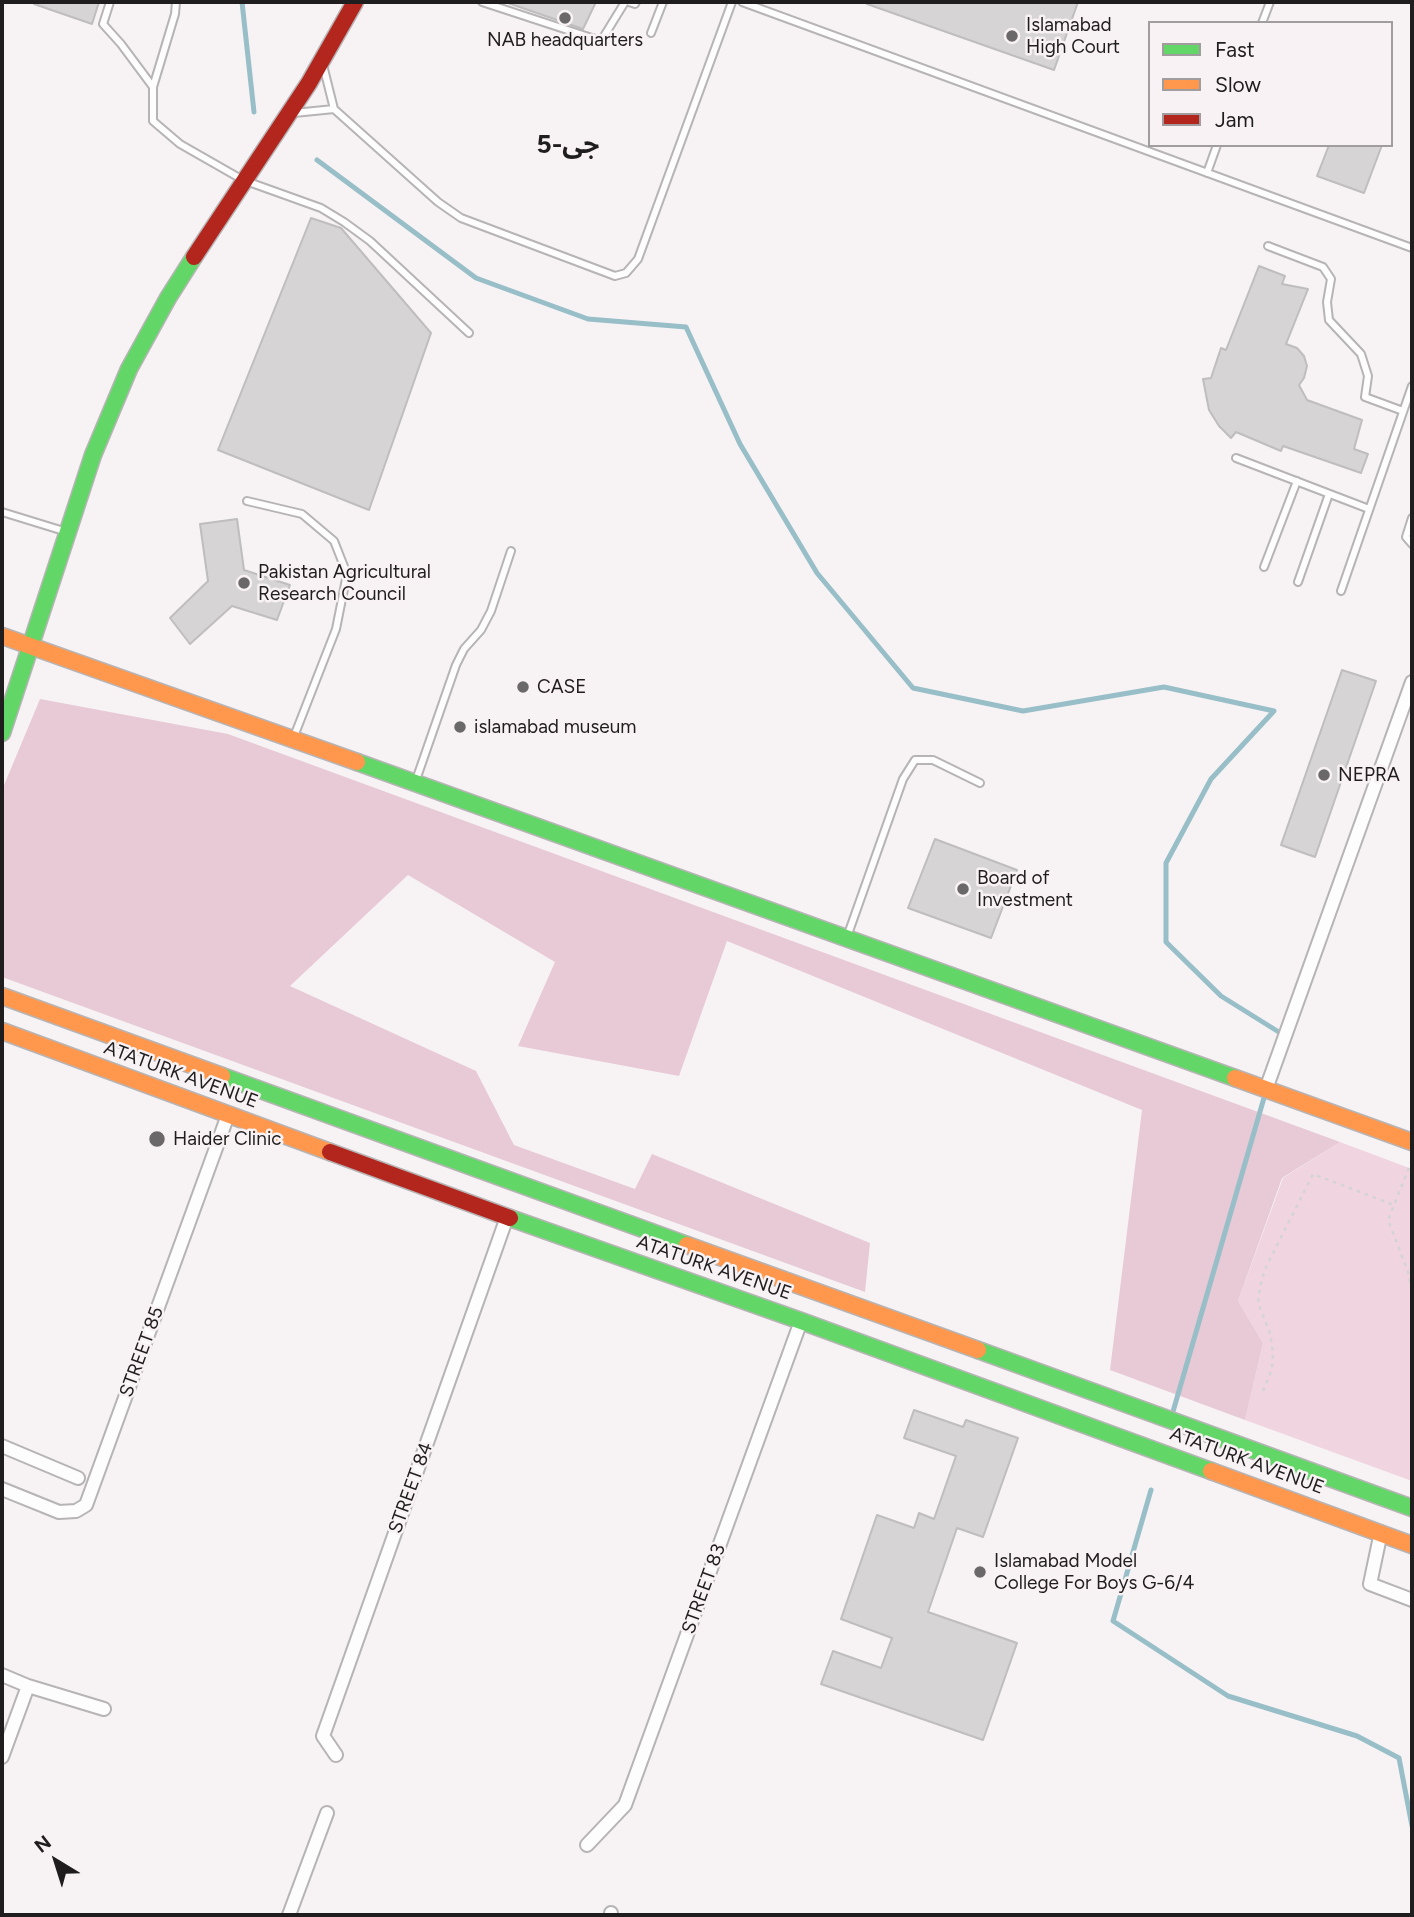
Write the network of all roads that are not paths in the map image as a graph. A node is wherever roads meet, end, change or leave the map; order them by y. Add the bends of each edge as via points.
1 (110, 2) edge
2 (176, 2) edge
3 (355, 2) edge
4 (482, 2) edge
5 (627, 2) edge
6 (636, 2) edge
7 (663, 2) edge
8 (732, 2) edge
9 (742, 2) edge
10 (1270, 2) edge
11 (1263, 21) edge
12 (651, 33) dead end
13 (322, 62) junction
14 (153, 87) junction
15 (334, 108) junction
16 (290, 114) junction
17 (1216, 147) edge
18 (1207, 173) junction
19 (243, 180) junction
20 (1268, 246) dead end
21 (1412, 248) edge
22 (469, 333) dead end
23 (1412, 386) edge
24 (1403, 411) junction
25 (1236, 458) dead end
26 (1297, 481) junction
27 (1329, 494) junction
28 (247, 501) dead end
29 (1369, 509) junction
30 (2, 512) edge
31 (1412, 518) edge
32 (67, 532) junction
33 (1412, 544) edge
34 (511, 551) dead end
35 (1264, 566) dead end
36 (1298, 582) dead end
37 (1341, 591) dead end
38 (2, 636) edge
39 (29, 647) junction
40 (1412, 682) edge
41 (2, 733) edge
42 (293, 740) junction
43 (415, 782) junction
44 (980, 783) dead end
45 (846, 939) junction
46 (2, 996) edge
47 (2, 1031) edge
48 (1266, 1089) junction
49 (228, 1115) junction
50 (1412, 1142) edge
51 (507, 1217) junction
52 (801, 1321) junction
53 (874, 1330) junction
54 (2, 1446) edge
55 (78, 1478) dead end
56 (2, 1489) edge
57 (1412, 1508) edge
58 (1381, 1532) junction
59 (1412, 1545) edge
60 (1412, 1600) edge
61 (2, 1675) edge
62 (28, 1686) junction
63 (104, 1709) dead end
64 (336, 1755) dead end
65 (2, 1757) edge
66 (327, 1813) dead end
67 (587, 1845) dead end
68 (289, 1915) edge

1 - 14 lane via 103,24
2 - 14 lane
3 - 13 street
4 - 5 lane via 601,41
5 - 6 lane
7 - 12 lane
8 - 15 lane via 638,259 615,276 461,218
9 - 18 lane
10 - 11 lane
13 - 15 lane
13 - 16 street
14 - 19 lane via 153,121 180,144
15 - 16 lane
16 - 19 street
17 - 18 lane
18 - 21 lane
19 - 22 lane via 321,208 344,222
19 - 32 street via 168,298 130,369 93,455
20 - 24 lane via 1323,267 1331,279 1329,320 1361,354 1367,376 1365,397
23 - 24 lane
24 - 29 lane
25 - 26 lane
26 - 27 lane
26 - 35 lane
27 - 29 lane
27 - 36 lane
28 - 42 lane via 302,514 334,541 346,574 335,629
29 - 37 lane
30 - 32 lane
31 - 33 lane via 1406,537
32 - 39 street
34 - 43 lane via 491,611 456,666
38 - 39 street
39 - 41 street
39 - 42 street
40 - 48 street
42 - 43 street
43 - 45 street
44 - 45 lane via 933,760 915,760 903,779
45 - 48 street
46 - 53 street, ATATURK AVENUE
47 - 49 street, ATATURK AVENUE
48 - 50 street
49 - 51 street, ATATURK AVENUE
49 - 56 street, STREET 85 via 86,1505 60,1512
51 - 52 street, ATATURK AVENUE
51 - 64 street, STREET 84 via 323,1736
52 - 53 street, ATATURK AVENUE
52 - 67 street, STREET 83 via 625,1805
53 - 57 street, ATATURK AVENUE
53 - 58 street, ATATURK AVENUE
54 - 55 street
58 - 59 street, ATATURK AVENUE
58 - 60 street via 1370,1584
61 - 62 street
62 - 63 street
62 - 65 street
66 - 68 street

